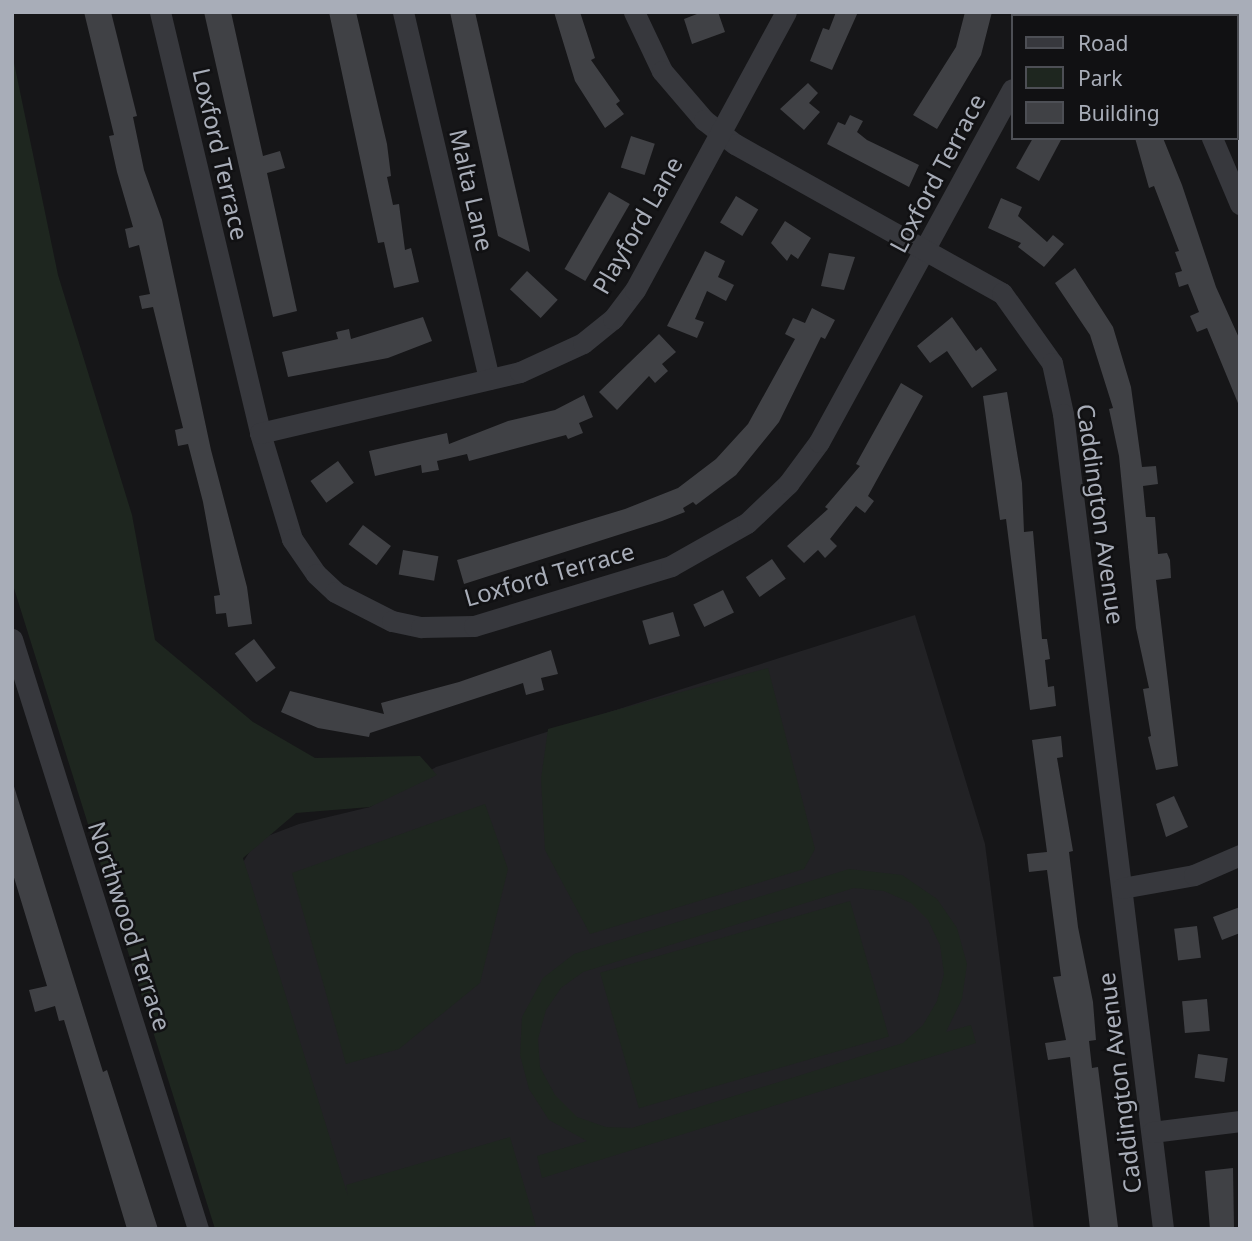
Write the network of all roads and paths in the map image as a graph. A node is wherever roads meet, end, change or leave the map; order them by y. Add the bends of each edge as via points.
1 (160, 12) edge
2 (403, 12) edge
3 (634, 12) edge
4 (786, 12) edge
5 (1010, 93) edge
6 (720, 132) junction
7 (1213, 140) edge
8 (1240, 204) edge
9 (927, 248) junction
10 (489, 379) junction
11 (260, 433) junction
12 (12, 639) edge
13 (1240, 855) edge
14 (1122, 888) junction
15 (1240, 1121) edge
16 (1152, 1132) junction
17 (198, 1229) edge
18 (1163, 1229) edge

1 - 11 street, Loxford Terrace
2 - 10 street, Malta Lane
3 - 6 street, Caddington Avenue via 662,72
4 - 6 street, Playford Lane
5 - 9 street, Loxford Terrace
6 - 9 street, Caddington Avenue
6 - 10 street, Playford Lane via 635,290 613,318 563,355
7 - 8 street
9 - 11 street, Loxford Terrace via 819,442 788,484 747,523 671,566 474,626 421,627 391,621 335,592 292,539
9 - 14 street, Caddington Avenue via 1002,293 1052,363 1063,414
10 - 11 street, Playford Lane
12 - 17 street, Northwood Terrace
13 - 14 street via 1194,875
14 - 16 street, Caddington Avenue
15 - 16 street
16 - 18 street, Caddington Avenue

